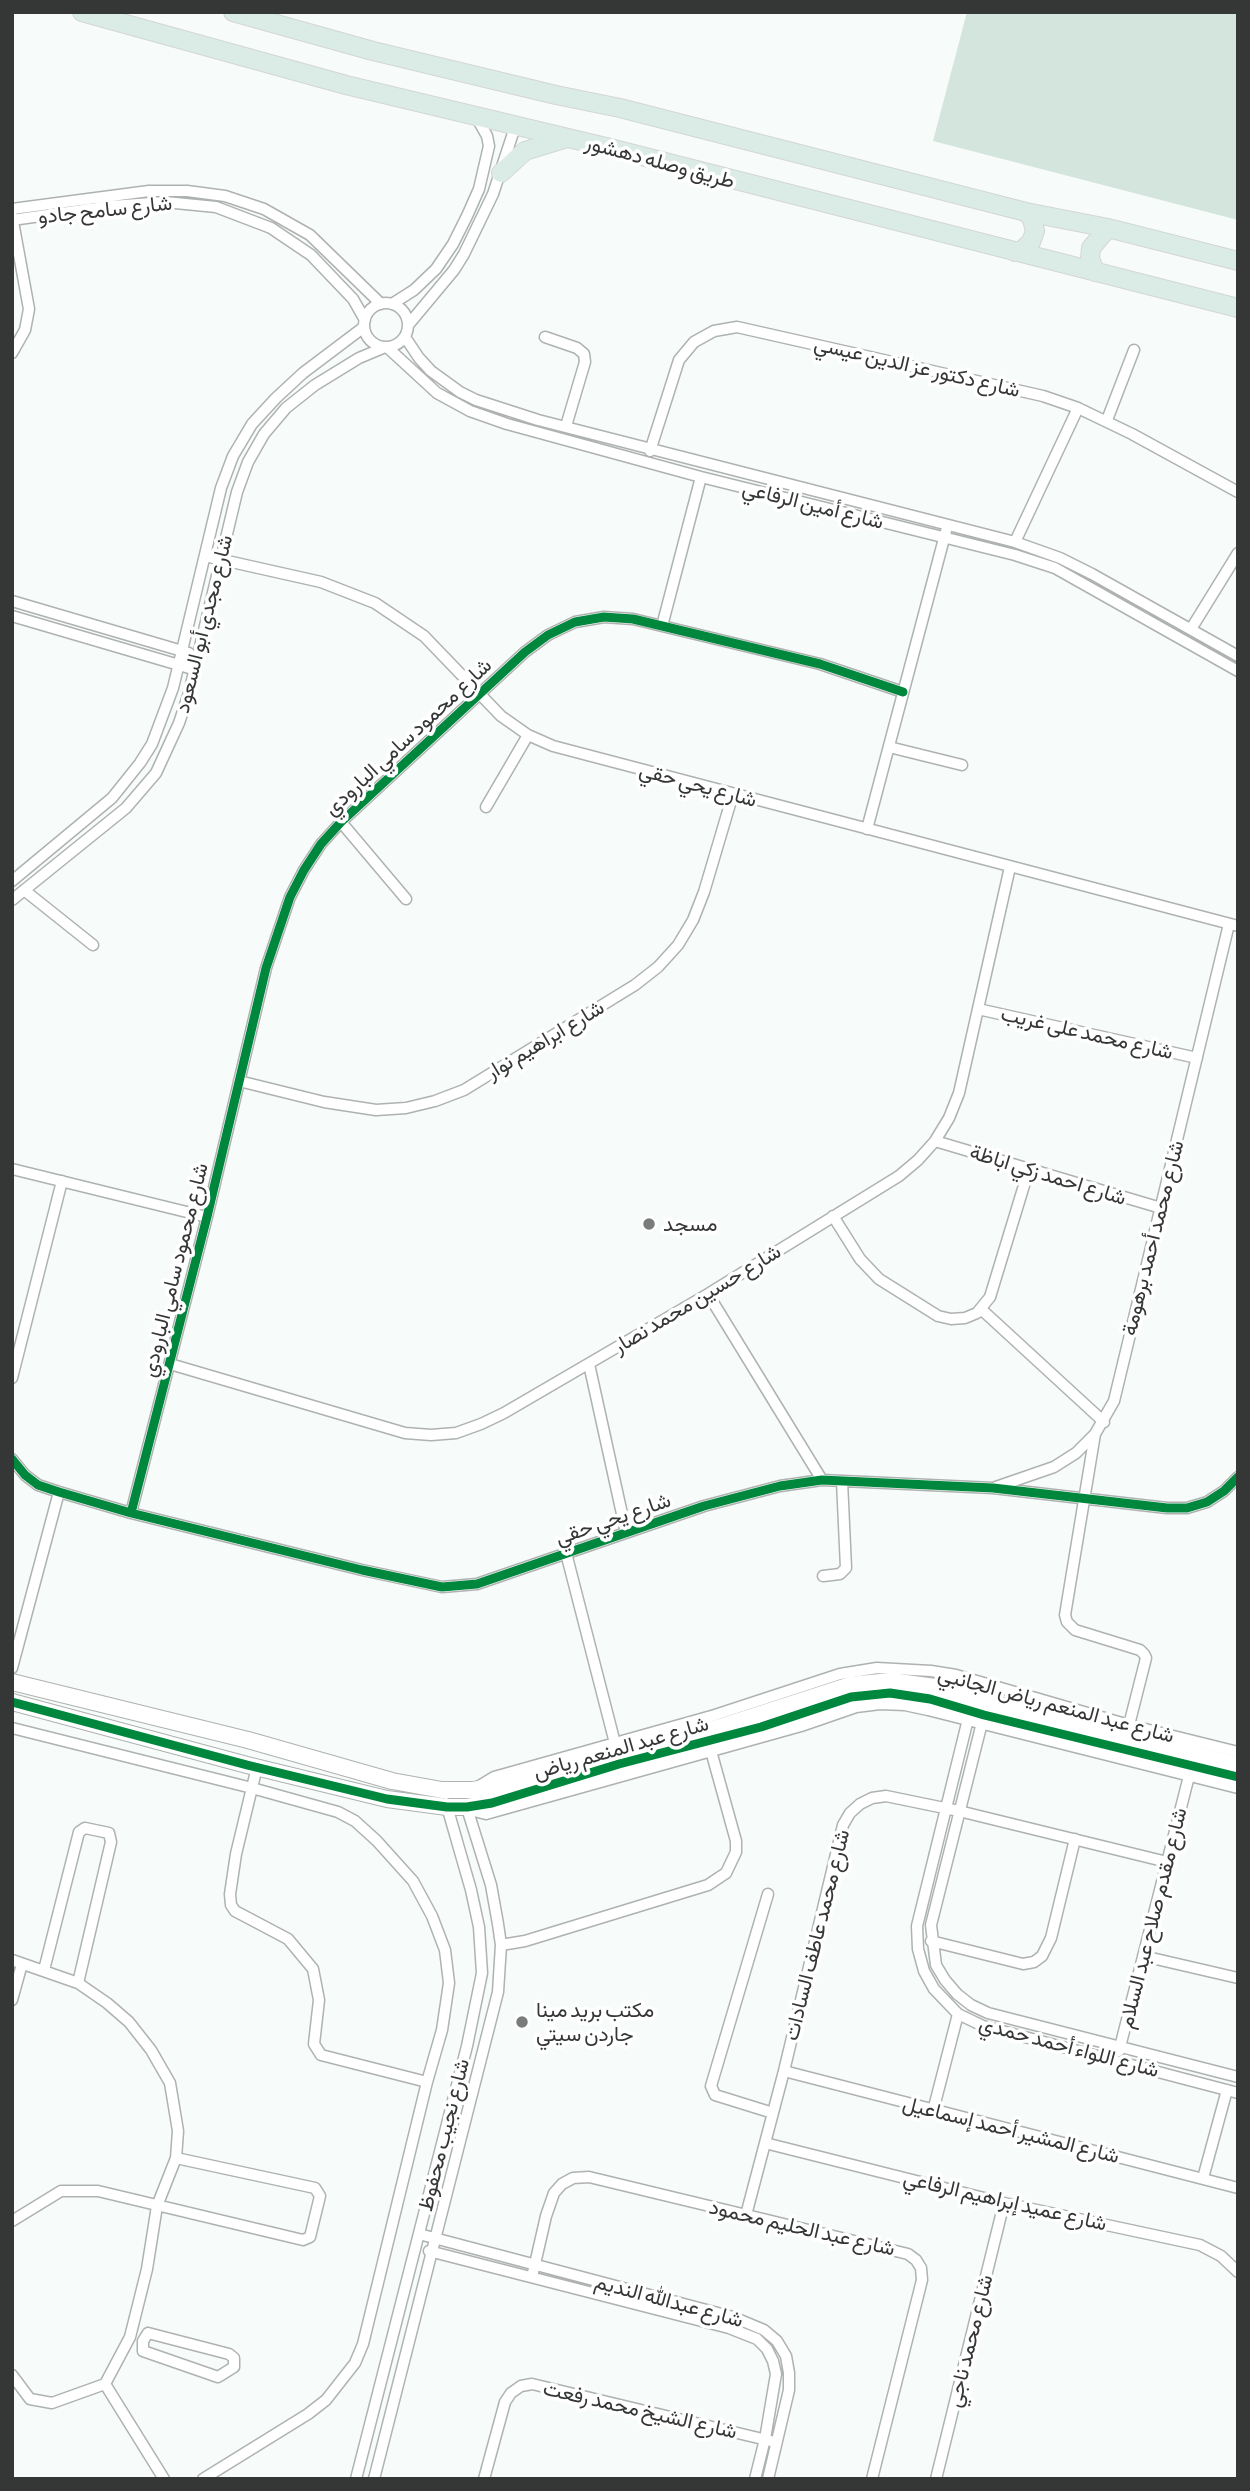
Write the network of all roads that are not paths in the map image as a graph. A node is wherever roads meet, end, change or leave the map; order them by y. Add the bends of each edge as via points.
1 (82, 12) edge
2 (233, 12) edge
3 (477, 118) junction
4 (515, 127) junction
5 (567, 138) junction
6 (500, 173) junction
7 (479, 189) junction
8 (493, 194) junction
9 (12, 209) edge
10 (1026, 212) junction
11 (13, 218) edge
12 (1108, 228) junction
13 (1014, 252) junction
14 (1238, 261) edge
15 (1095, 272) junction
16 (414, 290) junction
17 (427, 303) junction
18 (387, 304) junction
19 (1238, 308) edge
20 (364, 323) junction
21 (409, 324) junction
22 (405, 337) junction
23 (545, 337) dead end
24 (345, 342) junction
25 (386, 348) junction
26 (1134, 350) dead end
27 (12, 353) edge
28 (359, 358) junction
29 (1077, 408) junction
30 (1107, 420) junction
31 (566, 426) junction
32 (651, 447) junction
33 (646, 462) junction
34 (701, 477) junction
35 (1238, 492) edge
36 (947, 525) junction
37 (944, 537) junction
38 (1015, 542) junction
39 (1238, 553) edge
40 (205, 556) junction
41 (221, 559) junction
42 (1057, 563) junction
43 (12, 601) edge
44 (12, 615) edge
45 (662, 626) junction
46 (1191, 629) junction
47 (183, 652) junction
48 (199, 656) junction
49 (1238, 656) edge
50 (179, 665) junction
51 (196, 670) junction
52 (1238, 671) edge
53 (903, 692) junction
54 (481, 693) junction
55 (528, 735) junction
56 (888, 747) junction
57 (962, 765) dead end
58 (733, 794) junction
59 (486, 807) dead end
60 (341, 822) junction
61 (867, 829) junction
62 (1010, 867) junction
63 (12, 881) edge
64 (24, 890) junction
65 (406, 899) dead end
66 (12, 900) edge
67 (1233, 925) edge
68 (93, 945) dead end
69 (978, 1009) junction
70 (1197, 1058) junction
71 (239, 1081) junction
72 (935, 1141) junction
73 (12, 1169) edge
74 (1029, 1169) junction
75 (62, 1181) junction
76 (1160, 1208) junction
77 (833, 1216) junction
78 (207, 1217) junction
79 (708, 1294) junction
80 (981, 1309) junction
81 (14, 1358) edge
82 (170, 1364) junction
83 (589, 1364) junction
84 (12, 1378) edge
85 (1104, 1422) junction
86 (1095, 1434) junction
87 (12, 1459) edge
88 (1238, 1476) edge
89 (822, 1480) junction
90 (842, 1481) junction
91 (993, 1488) junction
92 (59, 1492) junction
93 (1084, 1500) junction
94 (131, 1513) junction
95 (626, 1532) junction
96 (566, 1553) junction
97 (823, 1576) dead end
98 (12, 1668) edge
99 (12, 1682) edge
100 (64, 1694) junction
101 (12, 1702) edge
102 (107, 1705) junction
103 (979, 1705) junction
104 (57, 1713) junction
105 (1065, 1714) junction
106 (1129, 1725) junction
107 (97, 1726) junction
108 (12, 1728) edge
109 (616, 1747) junction
110 (711, 1751) junction
111 (1238, 1752) edge
112 (1238, 1765) edge
113 (257, 1768) junction
114 (1189, 1776) junction
115 (1238, 1777) edge
116 (252, 1788) junction
117 (1238, 1788) edge
118 (442, 1790) junction
119 (467, 1790) junction
120 (447, 1807) junction
121 (468, 1807) junction
122 (945, 1808) junction
123 (960, 1811) junction
124 (1075, 1839) junction
125 (1167, 1862) junction
126 (768, 1894) dead end
127 (931, 1941) junction
128 (501, 1945) junction
129 (1143, 1956) junction
130 (17, 1962) edge
131 (44, 1970) junction
132 (1238, 1978) edge
133 (78, 1983) junction
134 (12, 2000) edge
135 (958, 2014) junction
136 (1120, 2047) junction
137 (1116, 2061) junction
138 (784, 2071) junction
139 (1238, 2077) edge
140 (427, 2082) junction
141 (1232, 2091) edge
142 (933, 2111) junction
143 (773, 2113) junction
144 (765, 2143) junction
145 (176, 2158) junction
146 (1203, 2178) junction
147 (1238, 2188) edge
148 (1004, 2203) junction
149 (157, 2206) junction
150 (747, 2215) junction
151 (12, 2221) edge
152 (419, 2234) junction
153 (436, 2238) junction
154 (416, 2248) junction
155 (432, 2252) junction
156 (535, 2265) junction
157 (1238, 2272) edge
158 (532, 2277) junction
159 (130, 2336) junction
160 (143, 2341) junction
161 (12, 2375) edge
162 (105, 2384) junction
163 (765, 2440) junction
164 (777, 2442) junction
165 (164, 2479) edge
166 (204, 2479) edge
167 (356, 2479) edge
168 (374, 2479) edge
169 (484, 2479) edge
170 (755, 2479) edge
171 (768, 2479) edge
172 (872, 2479) edge
173 (936, 2479) edge

1 - 3 main road, طريق وصله دهشور
2 - 10 main road, طريق وصله دهشور via 373,51 620,108
3 - 4 main road, طريق وصله دهشور
3 - 7 street via 489,146
4 - 5 main road, طريق وصله دهشور
4 - 6 street
5 - 6 main road via 525,151
5 - 13 main road, طريق وصله دهشور
6 - 8 street
7 - 8 street
7 - 16 street via 445,257
8 - 17 street via 464,254
9 - 18 street, شارع سامح جادو via 149,191 225,196 264,209 310,235
10 - 12 main road, طريق وصله دهشور
10 - 13 main road via 1035,231 1031,242
11 - 20 street, شارع سامح جادو via 165,202 225,209 271,228 311,255 353,299
11 - 27 street via 29,309 26,330
12 - 14 main road, طريق وصله دهشور
12 - 15 main road via 1091,248
13 - 15 main road, طريق وصله دهشور
15 - 19 main road, طريق وصله دهشور
16 - 17 street via 418,299
16 - 18 street
17 - 21 street
18 - 20 street via 370,309
18 - 21 street via 404,311
20 - 24 street, شارع مجدي أبو السعود
20 - 25 street via 372,343
21 - 22 street
22 - 25 street
22 - 31 street, شارع أمين الرفاعي via 431,372 460,393 509,412
23 - 31 street via 584,354
24 - 28 street via 355,347
24 - 40 street, شارع مجدي أبو السعود via 303,373 252,424 221,488
25 - 28 street, شارع مجدي أبو السعود
25 - 33 street, شارع أمين الرفاعي via 437,393 470,411
26 - 30 street
28 - 41 street, شارع مجدي أبو السعود via 315,385 264,433 237,492
29 - 30 street, شارع دكتور عز الدين عيسي
29 - 32 street, شارع دكتور عز الدين عيسي via 1043,396 737,327 714,331 694,342 679,360
29 - 38 street
30 - 35 street, شارع دكتور عز الدين عيسي
31 - 32 street, شارع أمين الرفاعي
32 - 33 street, شارع دكتور عز الدين عيسي
32 - 36 street, شارع أمين الرفاعي
33 - 34 street, شارع أمين الرفاعي
34 - 37 street, شارع أمين الرفاعي
34 - 45 street
36 - 37 street
36 - 38 street, شارع أمين الرفاعي
37 - 42 street, شارع أمين الرفاعي
37 - 53 street
38 - 42 street, شارع أمين الرفاعي
39 - 46 street
40 - 41 street, شارع يحي حقي
40 - 47 street, شارع مجدي أبو السعود
41 - 48 street, شارع مجدي أبو السعود
41 - 54 street, شارع يحي حقي via 321,582 375,603 424,636
42 - 46 street, شارع أمين الرفاعي
42 - 52 street, شارع أمين الرفاعي
43 - 47 street
44 - 50 street
45 - 53 street, شارع محمود سامي البارودي via 820,664
45 - 54 street, شارع محمود سامي البارودي via 604,617 575,622 525,652
46 - 49 street, شارع أمين الرفاعي
47 - 48 street
47 - 50 street, شارع مجدي أبو السعود
48 - 51 street, شارع مجدي أبو السعود
50 - 51 street
50 - 63 street, شارع مجدي أبو السعود via 152,744 127,781 96,813
51 - 64 street, شارع مجدي أبو السعود via 167,752 143,792
53 - 56 street
54 - 55 street, شارع يحي حقي via 501,716
54 - 60 street, شارع محمود سامي البارودي
55 - 58 street, شارع يحي حقي via 553,746
55 - 59 street
56 - 57 street
56 - 61 street
58 - 61 street, شارع يحي حقي
58 - 71 street, شارع ابراهيم نوار via 704,892 678,945 635,985 464,1090 406,1108 376,1110
60 - 65 street
60 - 71 street, شارع محمود سامي البارودي via 321,844 290,897 266,968
61 - 62 street, شارع يحي حقي
62 - 67 street, شارع يحي حقي
62 - 69 street, شارع حسين محمد نصار
64 - 66 street, شارع مجدي أبو السعود
64 - 68 street
67 - 70 street, شارع محمد أحمد برهومة
69 - 70 street, شارع محمد على غريب
69 - 72 street, شارع حسين محمد نصار via 959,1093
70 - 76 street, شارع محمد أحمد برهومة
71 - 78 street, شارع محمود سامي البارودي
72 - 74 street, شارع احمد زكي اباظة
72 - 77 street, شارع حسين محمد نصار via 899,1175
73 - 75 street
74 - 76 street, شارع احمد زكي اباظة
74 - 80 street via 992,1290
75 - 78 street
75 - 81 street
76 - 85 street, شارع محمد أحمد برهومة via 1114,1401
77 - 79 street, شارع حسين محمد نصار
77 - 80 street via 866,1266 887,1284 944,1318 965,1318
78 - 82 street, شارع محمود سامي البارودي
79 - 83 street, شارع حسين محمد نصار
79 - 89 street
80 - 85 street
81 - 84 street
82 - 83 street, شارع حسين محمد نصار via 405,1433 431,1436 481,1424
82 - 94 street, شارع محمود سامي البارودي
83 - 95 street
85 - 86 street, شارع محمد أحمد برهومة
86 - 91 street, شارع محمد أحمد برهومة via 1054,1467
86 - 93 street
87 - 92 street, شارع يحي حقي via 38,1485
88 - 93 street, شارع يحي حقي via 1215,1497 1187,1508
89 - 90 street, شارع يحي حقي
89 - 95 street, شارع يحي حقي via 742,1496
90 - 91 street, شارع يحي حقي
90 - 97 street via 846,1569
91 - 93 street, شارع يحي حقي
92 - 94 street, شارع يحي حقي
92 - 98 street
93 - 106 street via 1065,1615 1076,1630 1144,1654
94 - 96 street, شارع يحي حقي via 442,1587 477,1584
95 - 96 street, شارع يحي حقي
96 - 109 street
99 - 100 street, شارع عبد المنعم رياض
100 - 102 street, شارع عبد المنعم رياض
100 - 104 street via 65,1703
101 - 104 street, شارع عبد المنعم رياض
102 - 107 street via 96,1712
102 - 118 street, شارع عبد المنعم رياض via 392,1781
103 - 105 street, شارع عبد المنعم رياض
103 - 109 street, شارع عبد المنعم رياض via 903,1675 850,1685 720,1727
103 - 110 street, شارع عبد المنعم رياض الجانبي via 856,1707
103 - 114 street, شارع عبد المنعم رياض الجانبي
103 - 115 street, شارع عبد المنعم رياض
103 - 121 street, شارع عبد المنعم رياض via 880,1693 850,1697 761,1727
103 - 122 street, شارع اللواء أحمد حمدي
103 - 123 street, شارع اللواء أحمد حمدي
104 - 107 street, شارع عبد المنعم رياض
105 - 106 street, شارع عبد المنعم رياض الجانبي
105 - 112 street, شارع عبد المنعم رياض
106 - 111 street, شارع عبد المنعم رياض الجانبي
107 - 113 street, شارع عبد المنعم رياض
108 - 116 street
109 - 119 street, شارع عبد المنعم رياض via 507,1784
110 - 121 street, شارع عبد المنعم رياض الجانبي via 486,1814
110 - 128 street via 736,1841 733,1863 726,1873 708,1885
113 - 116 street
113 - 120 street, شارع عبد المنعم رياض via 387,1799
114 - 117 street, شارع عبد المنعم رياض الجانبي
114 - 125 street, شارع مقدم صلاح عبد السلام
116 - 140 street via 355,1821 413,1881 432,1916 449,1968 442,2030
116 - 140 street via 230,1900 235,1911 288,1939 313,1969 319,2000 317,2050 321,2055
118 - 119 street, شارع عبد المنعم رياض
118 - 120 street, شارع نجيب محفوظ
119 - 121 street, شارع نجيب محفوظ
120 - 121 street, شارع عبد المنعم رياض
120 - 152 street, شارع نجيب محفوظ via 479,1927 482,1973
121 - 128 street, شارع نجيب محفوظ via 491,1885
122 - 123 street, شارع محمد عاطف السادات
122 - 135 street, شارع اللواء أحمد حمدي via 917,1926 918,1949 934,1989
122 - 138 street, شارع محمد عاطف السادات via 886,1797 872,1798 850,1813 843,1825
123 - 124 street, شارع محمد عاطف السادات
123 - 127 street, شارع اللواء أحمد حمدي
124 - 125 street, شارع محمد عاطف السادات
124 - 127 street via 1051,1938 1034,1962 1023,1964
125 - 129 street, شارع مقدم صلاح عبد السلام
126 - 143 street via 711,2086 715,2095
127 - 136 street, شارع اللواء أحمد حمدي via 936,1965 971,2005
128 - 153 street, شارع نجيب محفوظ via 498,1992
129 - 132 street
129 - 136 street, شارع مقدم صلاح عبد السلام
130 - 131 street
130 - 134 street
131 - 133 street
131 - 133 street via 79,1832 85,1828 108,1833 111,1842
133 - 145 street via 129,2022 170,2083
135 - 137 street, شارع اللواء أحمد حمدي via 1017,2037
135 - 142 street
136 - 137 street, شارع مقدم صلاح عبد السلام
136 - 139 street, شارع اللواء أحمد حمدي
137 - 141 street, شارع اللواء أحمد حمدي
138 - 142 street, شارع المشير أحمد إسماعيل
138 - 143 street, شارع محمد عاطف السادات
140 - 166 street via 355,2363 326,2400 308,2414
141 - 146 street
142 - 146 street, شارع المشير أحمد إسماعيل
143 - 144 street, شارع محمد عاطف السادات
144 - 148 street, شارع عميد إبراهيم الرفاعي
144 - 150 street, شارع محمد عاطف السادات
145 - 149 street
145 - 149 street via 316,2188 320,2196 311,2234 303,2241
146 - 147 street, شارع المشير أحمد إسماعيل
148 - 157 street, شارع عميد إبراهيم الرفاعي via 1200,2245
148 - 173 street, شارع محمد ناجي
149 - 151 street via 98,2191 61,2192
149 - 159 street
150 - 156 street, شارع عبد الحليم محمود via 589,2177 573,2178 562,2184 550,2204
150 - 172 street, شارع عبد الحليم محمود via 902,2252 921,2268 922,2280
152 - 153 street, شارع عبدالله النديم
152 - 154 street, شارع نجيب محفوظ
153 - 155 street, شارع نجيب محفوظ
153 - 156 street, شارع عبدالله النديم
154 - 155 street, شارع عبدالله النديم
154 - 167 street, شارع نجيب محفوظ
155 - 158 street, شارع عبدالله النديم
155 - 168 street, شارع نجيب محفوظ
156 - 158 street, شارع عبد الحليم محمود
156 - 164 street, شارع عبدالله النديم via 733,2317 764,2330 786,2356 789,2373
158 - 163 street, شارع عبدالله النديم via 757,2339 767,2349 776,2374
159 - 160 street
159 - 162 street
160 - 160 street via 143,2351 218,2377 234,2367 229,2354 148,2333
161 - 162 street via 30,2399 52,2403
162 - 165 street
163 - 164 street, شارع الشيخ محمد رفعت
163 - 169 street, شارع الشيخ محمد رفعت via 532,2384 521,2386 505,2402
163 - 170 street, شارع عبدالله النديم
164 - 171 street, شارع عبدالله النديم

